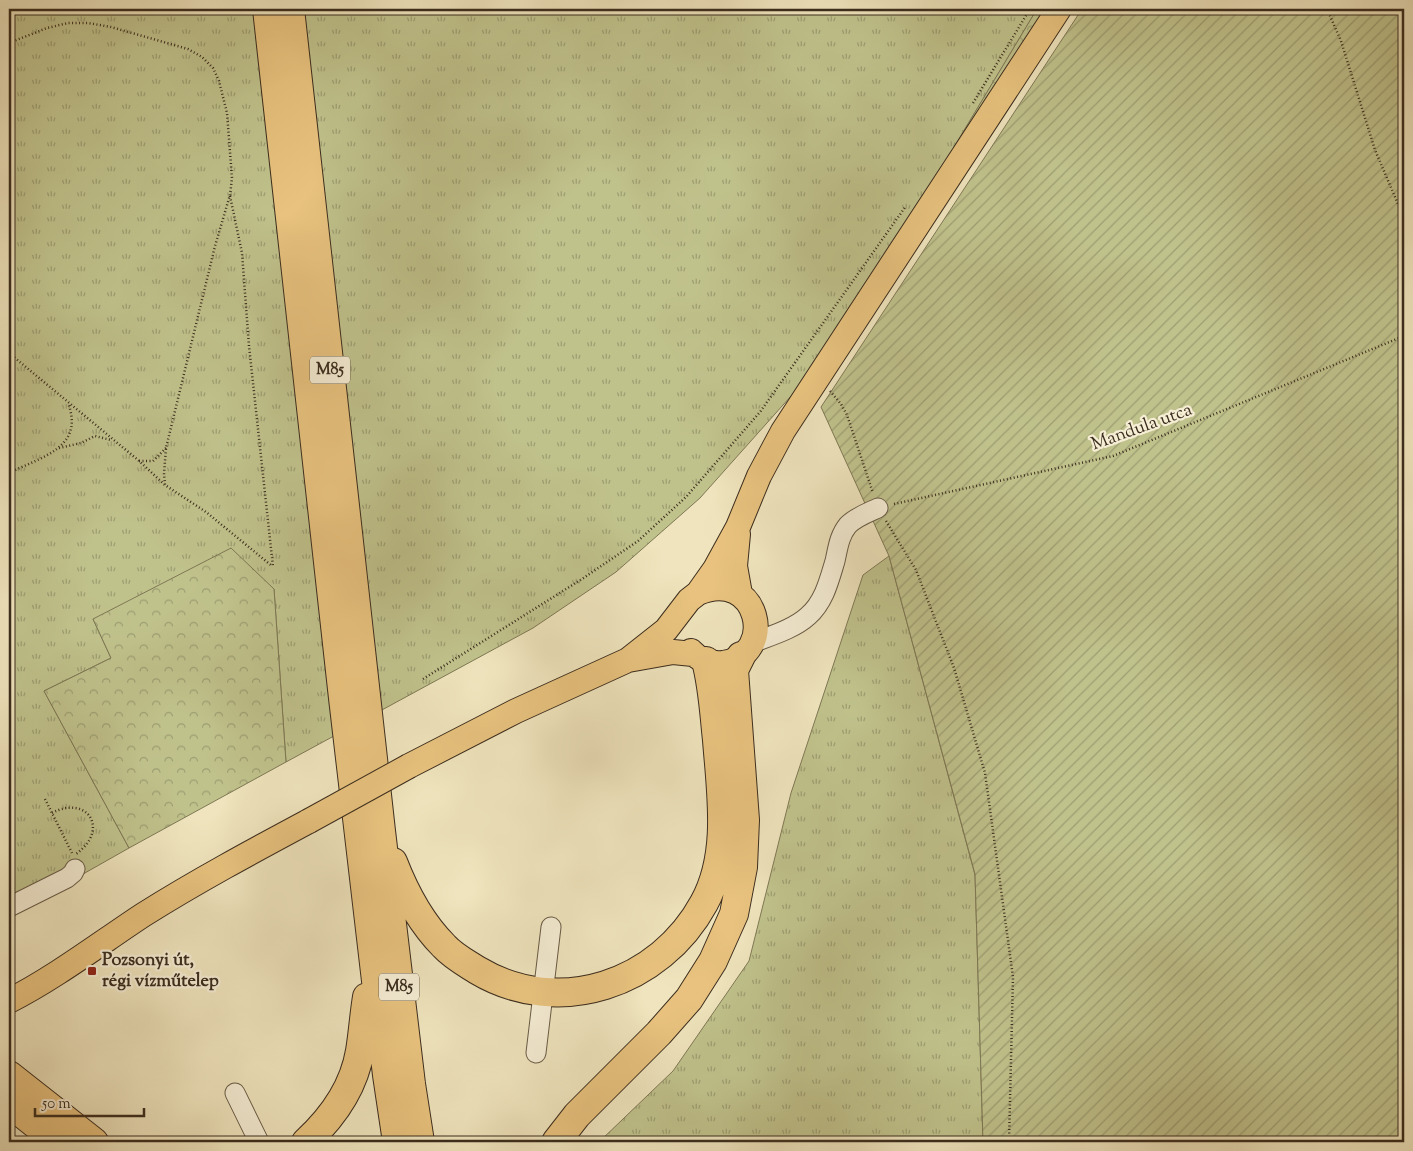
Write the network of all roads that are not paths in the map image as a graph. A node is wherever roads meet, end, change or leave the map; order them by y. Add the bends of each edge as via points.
1 (267, 9) edge
2 (290, 9) edge
3 (1059, 9) edge
4 (878, 508) road end
5 (738, 527) junction
6 (740, 594) junction
7 (691, 602) junction
8 (750, 640) junction
9 (700, 658) junction
10 (628, 660) junction
11 (381, 831) junction
12 (74, 862) road end
13 (9, 907) edge
14 (551, 927) dead end
15 (372, 951) junction
16 (31, 990) junction
17 (545, 992) junction
18 (9, 1001) edge
19 (9, 1015) edge
20 (536, 1053) dead end
21 (9, 1075) edge
22 (235, 1093) dead end
23 (9, 1103) edge
24 (58, 1142) edge
25 (94, 1142) edge
26 (259, 1142) edge
27 (306, 1142) edge
28 (397, 1142) edge
29 (420, 1142) edge
30 (556, 1142) edge

1 - 15 highway, M85
2 - 11 highway, M85
3 - 5 main road via 783,431 759,476
4 - 8 lane via 856,518 840,537 826,590 811,613 793,626 763,623
5 - 6 main road via 735,566
5 - 7 main road via 715,569
6 - 7 main road via 730,589 708,588
6 - 8 main road via 751,606
7 - 9 main road via 680,622 681,634 686,645
7 - 10 main road via 666,630
8 - 9 main road via 724,663
8 - 30 highway via 734,670 745,820 743,868 734,914 714,961 689,998 577,1115
9 - 10 main road via 672,652
9 - 17 highway via 712,688 722,802 722,838 717,869 705,902 684,935 656,961 624,980 593,989
10 - 16 main road, bridge via 516,711 212,874 144,914
11 - 17 highway via 405,892 422,921 444,947 488,977
11 - 29 highway, M85
12 - 13 lane via 73,873 67,878
14 - 17 lane
15 - 27 highway via 360,1053 352,1078 339,1104
15 - 28 highway, M85
16 - 18 main road
16 - 19 main road
17 - 20 lane
21 - 25 highway
22 - 26 lane
23 - 24 highway

